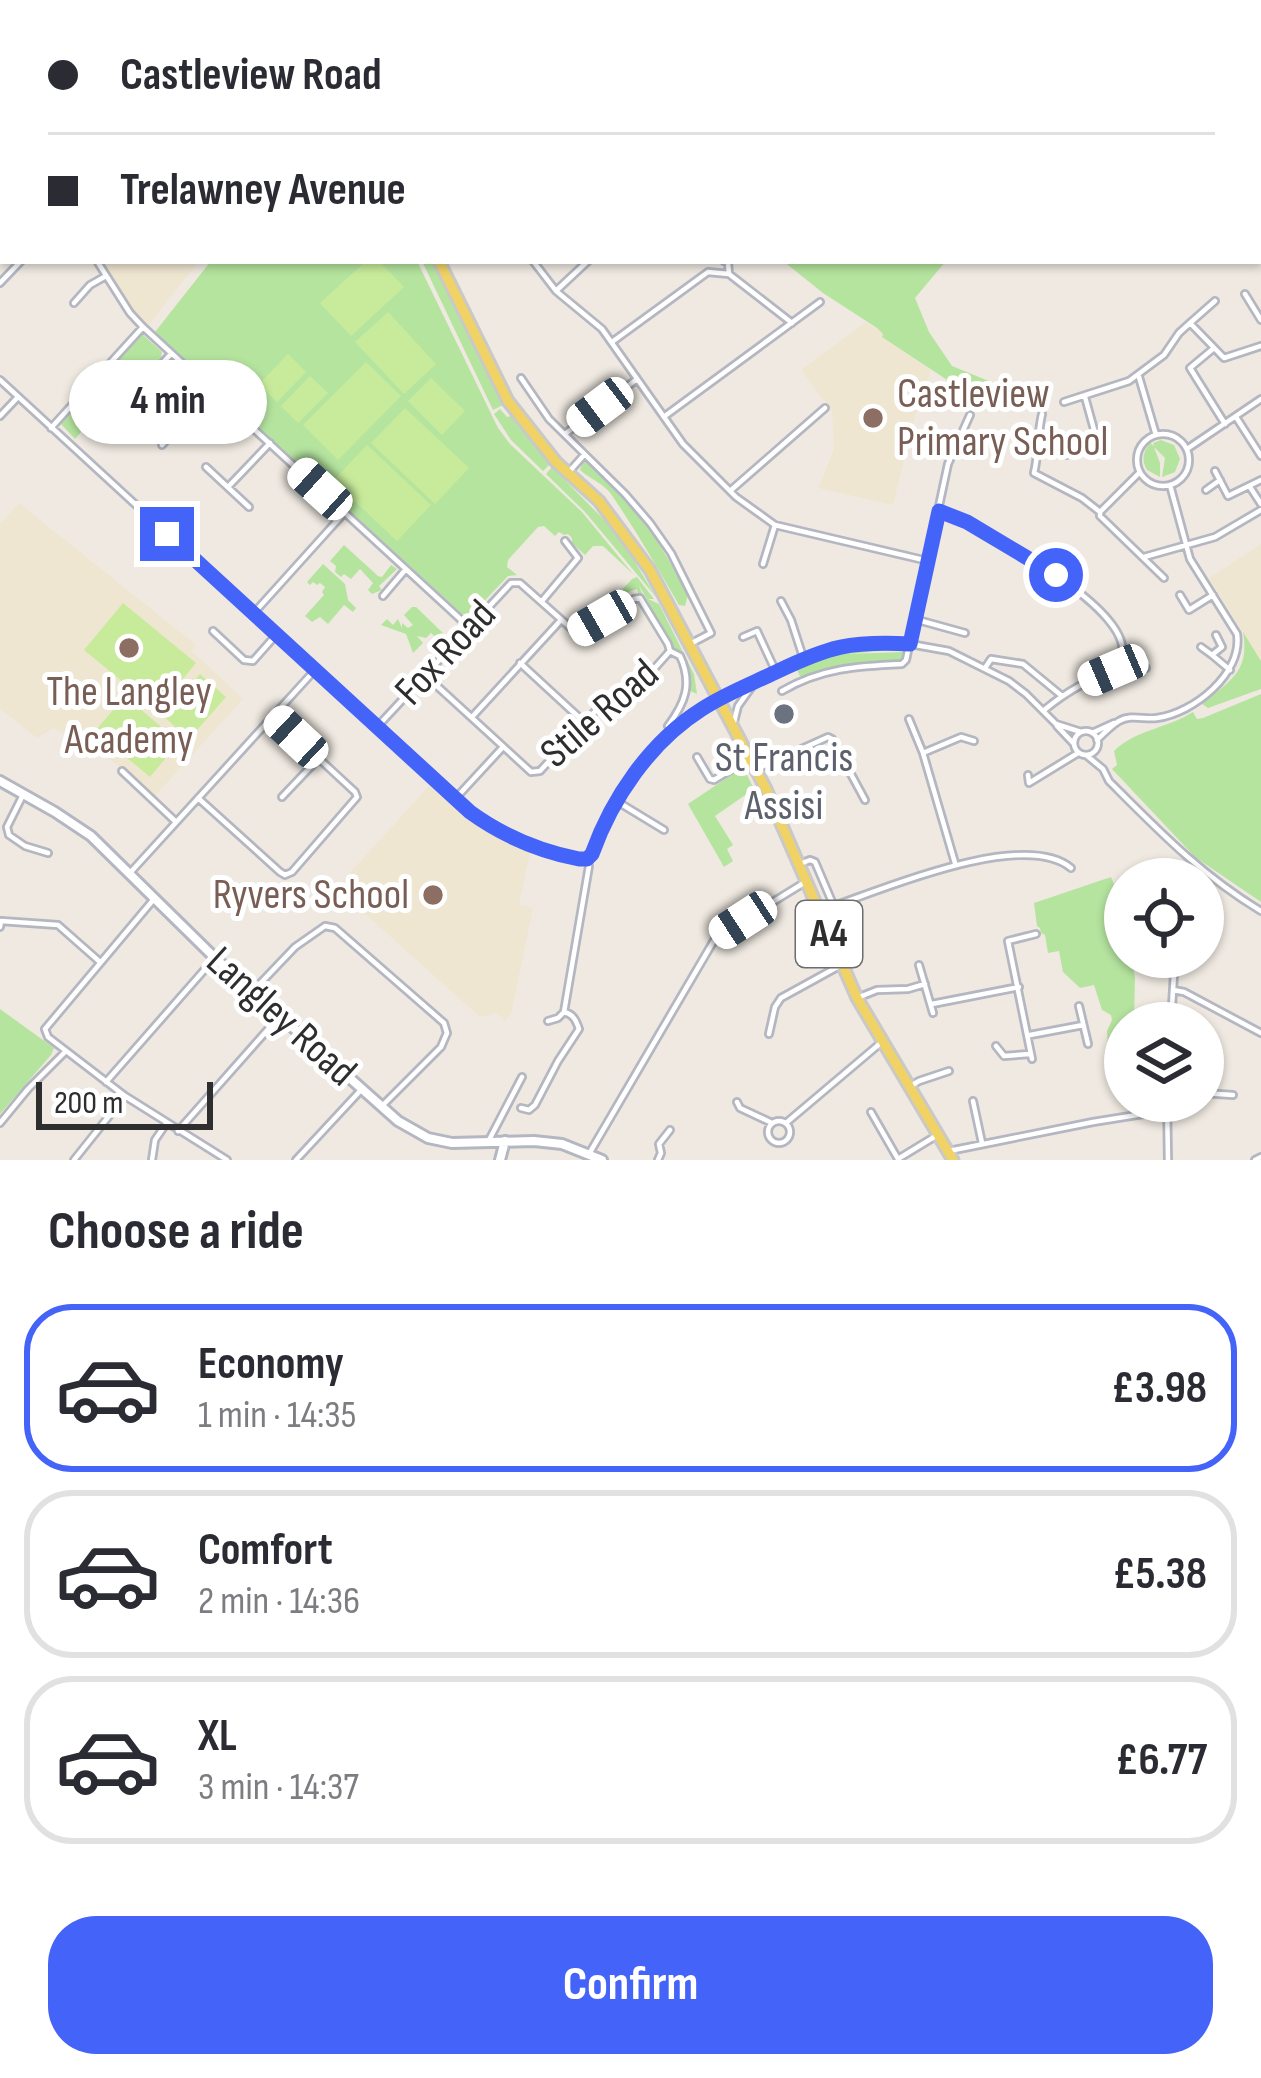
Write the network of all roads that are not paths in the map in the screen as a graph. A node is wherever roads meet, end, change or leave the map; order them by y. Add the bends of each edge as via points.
1 (99, 264) edge
2 (440, 264) edge
3 (535, 264) edge
4 (585, 264) edge
5 (704, 264) edge
6 (728, 264) edge
7 (729, 274) junction
8 (703, 275) junction
9 (106, 276) junction
10 (556, 291) junction
11 (1245, 294) dead end
12 (1215, 301) dead end
13 (820, 302) dead end
14 (74, 303) dead end
15 (1261, 320) edge
16 (792, 323) junction
17 (1190, 323) junction
18 (142, 327) junction
19 (612, 342) junction
20 (1261, 346) edge
21 (1214, 348) junction
22 (171, 353) junction
23 (132, 369) dead end
24 (1138, 375) junction
25 (521, 378) dead end
26 (637, 379) junction
27 (0, 380) edge
28 (145, 382) junction
29 (138, 389) dead end
30 (211, 390) junction
31 (18, 397) junction
32 (1085, 397) junction
33 (1261, 399) edge
34 (1064, 402) dead end
35 (825, 409) dead end
36 (1042, 414) dead end
37 (970, 415) dead end
38 (0, 416) edge
39 (1236, 417) junction
40 (663, 418) junction
41 (1225, 424) junction
42 (51, 428) junction
43 (564, 435) junction
44 (1156, 435) junction
45 (270, 443) junction
46 (162, 445) dead end
47 (1186, 449) junction
48 (1040, 452) junction
49 (585, 454) junction
50 (1261, 456) edge
51 (206, 467) dead end
52 (1215, 471) dead end
53 (568, 473) junction
54 (1140, 473) junction
55 (1261, 480) edge
56 (1220, 481) junction
57 (1170, 485) junction
58 (228, 487) junction
59 (1250, 487) junction
60 (1206, 490) dead end
61 (729, 492) junction
62 (249, 507) dead end
63 (1261, 507) edge
64 (939, 511) junction
65 (344, 512) junction
66 (1100, 512) junction
67 (775, 525) junction
68 (565, 542) dead end
69 (1184, 545) junction
70 (1144, 557) junction
71 (928, 561) junction
72 (763, 565) dead end
73 (406, 569) junction
74 (1164, 578) dead end
75 (1180, 595) dead end
76 (1213, 595) junction
77 (383, 596) dead end
78 (634, 599) joint
79 (781, 601) dead end
80 (542, 602) junction
81 (254, 614) junction
82 (916, 619) junction
83 (561, 620) junction
84 (470, 628) junction
85 (213, 632) dead end
86 (965, 633) dead end
87 (277, 634) junction
88 (1216, 635) dead end
89 (743, 638) dead end
90 (690, 644) junction
91 (910, 644) junction
92 (1201, 647) dead end
93 (670, 652) junction
94 (1123, 652) junction
95 (1212, 656) junction
96 (803, 658) junction
97 (520, 663) junction
98 (791, 664) junction
99 (985, 668) junction
100 (1147, 668) dead end
101 (315, 670) junction
102 (1230, 670) junction
103 (776, 672) junction
104 (425, 675) junction
105 (757, 680) junction
106 (800, 680) junction
107 (782, 691) dead end
108 (1062, 696) junction
109 (719, 699) junction
110 (1043, 711) junction
111 (273, 716) junction
112 (471, 717) junction
113 (909, 719) dead end
114 (1119, 721) junction
115 (584, 722) junction
116 (1056, 724) junction
117 (734, 725) junction
118 (377, 728) junction
119 (674, 732) junction
120 (1081, 732) junction
121 (1092, 733) junction
122 (1097, 740) junction
123 (974, 741) dead end
124 (1074, 744) junction
125 (503, 747) junction
126 (1096, 750) junction
127 (923, 753) junction
128 (1082, 754) junction
129 (319, 758) junction
130 (697, 758) dead end
131 (750, 758) junction
132 (1103, 769) junction
133 (756, 770) junction
134 (122, 771) dead end
135 (1028, 775) dead end
136 (0, 781) edge
137 (23, 795) junction
138 (282, 797) dead end
139 (198, 798) junction
140 (455, 799) junction
141 (865, 800) dead end
142 (616, 801) junction
143 (176, 822) junction
144 (664, 830) dead end
145 (48, 853) dead end
146 (1185, 858) edge
147 (587, 859) junction
148 (955, 863) junction
149 (800, 864) junction
150 (1071, 868) dead end
151 (129, 874) junction
152 (807, 881) junction
153 (1224, 888) edge
154 (154, 899) junction
155 (833, 906) junction
156 (1261, 910) edge
157 (0, 922) edge
158 (1036, 934) dead end
159 (215, 958) junction
160 (840, 961) junction
161 (100, 962) junction
162 (920, 965) dead end
163 (1174, 978) edge
164 (925, 984) junction
165 (1019, 987) junction
166 (1173, 990) junction
167 (252, 992) junction
168 (857, 998) junction
169 (1172, 1002) edge
170 (932, 1004) junction
171 (1079, 1006) dead end
172 (564, 1012) junction
173 (933, 1013) dead end
174 (279, 1016) junction
175 (548, 1021) dead end
176 (1083, 1025) junction
177 (1261, 1033) edge
178 (769, 1034) dead end
179 (1028, 1035) junction
180 (884, 1042) junction
181 (1088, 1044) dead end
182 (996, 1046) dead end
183 (66, 1051) junction
184 (1000, 1054) junction
185 (996, 1064) dead end
186 (949, 1071) dead end
187 (522, 1077) dead end
188 (106, 1082) junction
189 (911, 1086) junction
190 (361, 1090) junction
191 (1224, 1094) edge
192 (1233, 1095) dead end
193 (125, 1096) junction
194 (973, 1101) dead end
195 (737, 1102) dead end
196 (381, 1107) junction
197 (521, 1108) dead end
198 (871, 1112) dead end
199 (1104, 1120) edge
200 (1168, 1122) edge
201 (0, 1123) edge
202 (772, 1123) junction
203 (786, 1123) junction
204 (166, 1124) junction
205 (670, 1130) dead end
206 (178, 1131) junction
207 (939, 1134) junction
208 (505, 1141) junction
209 (488, 1142) junction
210 (982, 1145) junction
211 (590, 1154) junction
212 (951, 1156) edge
213 (897, 1159) edge
214 (74, 1160) edge
215 (152, 1160) edge
216 (227, 1160) edge
217 (296, 1160) edge
218 (500, 1160) edge
219 (602, 1160) edge
220 (658, 1160) edge
221 (1168, 1160) edge

1 - 9 street
2 - 53 main road, A4 via 508,401
3 - 10 street
4 - 10 street
5 - 8 street
6 - 7 street
7 - 8 street
7 - 16 street
8 - 19 street
9 - 14 street
9 - 18 street
10 - 19 street
11 - 15 street
12 - 17 street
13 - 16 street
16 - 40 street
17 - 21 street
17 - 24 street
18 - 22 street
18 - 42 street
19 - 26 street
20 - 21 street via 1228,359
21 - 41 street via 1190,368
22 - 28 street
22 - 30 street
23 - 28 street
24 - 32 street
24 - 44 street
25 - 43 street
26 - 40 street
26 - 43 street
27 - 31 street
28 - 29 street
30 - 45 street
30 - 46 street
31 - 38 street
31 - 42 street
32 - 34 street
32 - 48 street via 1098,444
33 - 39 street
35 - 61 street
36 - 48 street
37 - 64 street
39 - 41 street
39 - 50 street
40 - 61 street
41 - 47 street
42 - 81 street
43 - 49 street
44 - 47 street via 1177,438
44 - 54 street via 1138,451
45 - 58 street
45 - 65 street
47 - 57 street via 1188,467
48 - 66 street via 1034,473
49 - 53 street
49 - 90 street via 671,553 711,633
51 - 58 street
52 - 56 street
53 - 90 main road, A4 via 627,535
54 - 57 street
54 - 66 street
55 - 59 street
56 - 59 street via 1228,496
56 - 60 street
57 - 69 street
58 - 62 street
59 - 63 street
61 - 67 street
63 - 69 street via 1215,537
64 - 71 street
64 - 94 street via 1086,596 1118,632
65 - 73 street
65 - 81 street
66 - 70 street
67 - 71 street
67 - 72 street
68 - 80 street via 578,558
69 - 70 street
69 - 76 street
70 - 74 street
71 - 82 street
73 - 77 street
73 - 84 street
75 - 76 street via 1189,610
76 - 102 street via 1237,634
78 - 83 street, Fox Road via 580,630
78 - 93 street, Stile Road via 645,603
79 - 96 street
80 - 83 street, Fox Road
80 - 84 street, Fox Road via 511,583
81 - 87 street
82 - 86 street
82 - 91 street
83 - 97 street
84 - 104 street, Fox Road
85 - 87 street via 253,661
87 - 101 street
88 - 95 street via 1222,646
89 - 103 street via 757,631
90 - 109 main road, A4
91 - 96 street via 833,646
91 - 99 street
91 - 106 street via 902,664 849,666
92 - 95 street
93 - 115 street, Stile Road via 637,688
93 - 119 street via 687,673 687,694 668,726
94 - 100 street
94 - 108 street via 1113,670
95 - 102 street
96 - 98 street
97 - 112 street
97 - 115 street
98 - 103 street
98 - 106 street
99 - 108 street via 991,659 1023,664
99 - 110 street
101 - 111 street
101 - 118 street
102 - 114 street via 1196,704
103 - 105 street
104 - 112 street, Stile Road
104 - 118 street, Fox Road
105 - 109 street
105 - 117 street
106 - 107 street
108 - 110 street
109 - 117 main road, A4
109 - 119 street
110 - 116 street
111 - 129 street
111 - 139 street
112 - 125 street, Stile Road
113 - 127 street
114 - 121 street
114 - 122 street
115 - 125 street, Stile Road via 540,771
116 - 120 street
116 - 124 street
117 - 131 main road, A4
118 - 140 street
119 - 142 street
120 - 121 street
120 - 124 street
121 - 122 street
122 - 126 street
123 - 127 street via 961,737
124 - 128 street
125 - 140 street
126 - 128 street
126 - 132 street
127 - 148 street
128 - 132 street
128 - 135 street via 1030,783
129 - 138 street
129 - 139 street via 357,797 292,872
130 - 131 street via 715,780
131 - 133 main road, A4
132 - 146 street
133 - 141 street via 828,737
133 - 149 main road, A4
134 - 143 street
136 - 137 street, Langley Road
137 - 145 street via 8,835
137 - 151 street, Langley Road via 79,827
139 - 143 street
140 - 147 street via 496,831
142 - 144 street
142 - 147 street
143 - 151 street
147 - 172 street
148 - 150 street via 1042,855
148 - 155 street
149 - 152 main road, A4
149 - 155 street via 814,862
151 - 154 street, Langley Road
152 - 160 main road, A4
152 - 211 street via 716,938
153 - 156 street
154 - 159 street, Langley Road
154 - 161 street
155 - 160 street via 850,944
157 - 161 street via 58,926
158 - 165 street via 1008,941
159 - 167 street, Langley Road
159 - 188 street
160 - 168 main road, A4
160 - 178 street via 781,998
161 - 183 street via 45,1029
162 - 164 street
163 - 166 street
164 - 168 street
164 - 170 street
165 - 170 street
165 - 179 street
166 - 169 street
166 - 177 street
167 - 174 street, Langley Road
167 - 196 street via 325,926 444,1024 445,1041
168 - 180 main road, A4
170 - 173 street
171 - 176 street
172 - 175 street
172 - 197 street via 580,1029 535,1105
174 - 190 street, Langley Road
174 - 206 street
176 - 179 street
176 - 181 street
179 - 184 street via 1031,1056
180 - 189 main road, A4
180 - 203 street
182 - 184 street
183 - 188 street
183 - 201 street
184 - 185 street
186 - 189 street
187 - 209 street
188 - 193 street
189 - 207 main road, A4
190 - 196 street, Langley Road
190 - 217 street
191 - 192 street
193 - 204 street
193 - 214 street
194 - 210 street
195 - 202 street
196 - 209 street, Langley Road via 428,1138
198 - 213 street
199 - 210 street
200 - 221 street
202 - 203 street
202 - 203 street via 768,1132 777,1142 789,1136
204 - 206 street
204 - 215 street
205 - 220 street
206 - 216 street
207 - 212 main road, A4
207 - 213 street
208 - 209 street, Langley Road
208 - 211 street, Langley Road
208 - 218 street
210 - 212 street
211 - 219 street, Langley Road

